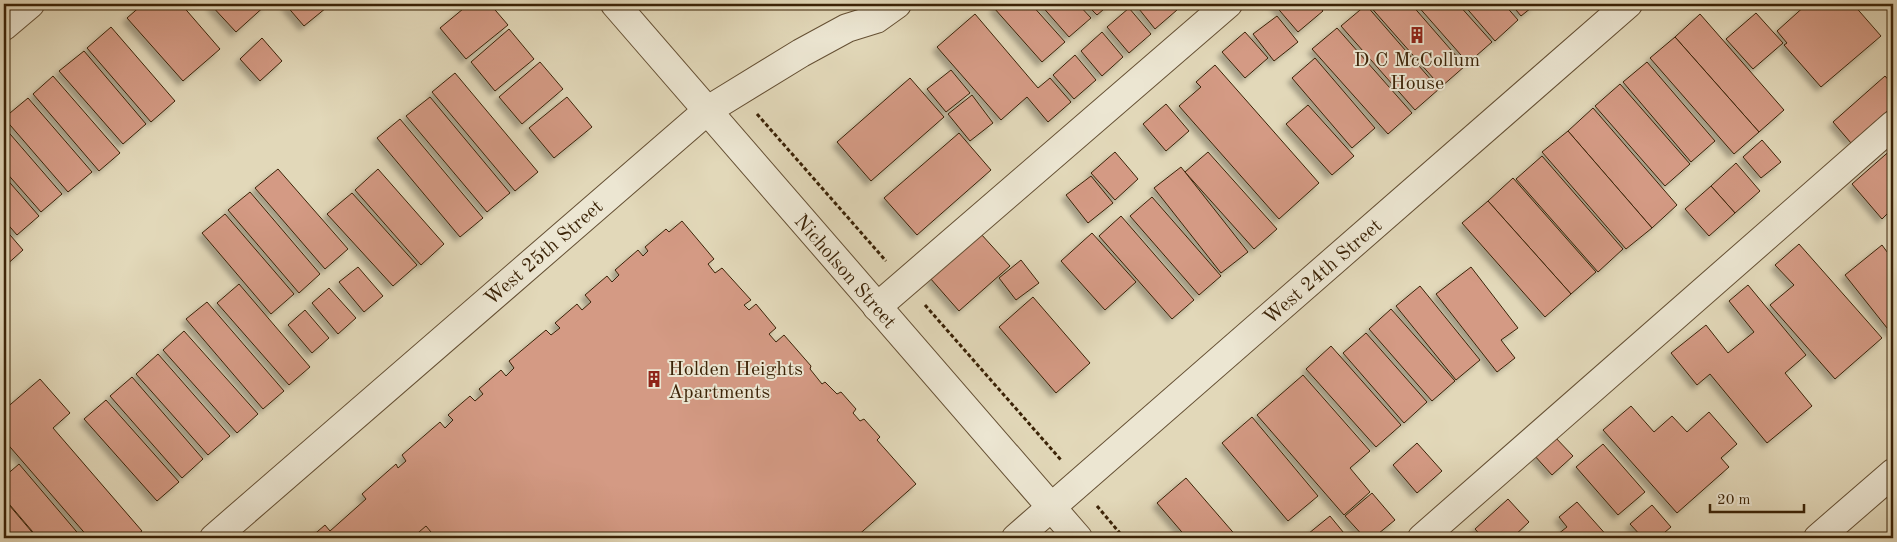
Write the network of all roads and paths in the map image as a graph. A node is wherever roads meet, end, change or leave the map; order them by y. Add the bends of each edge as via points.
1 (30, 4) edge
2 (615, 4) edge
3 (897, 4) edge
4 (1228, 4) edge
5 (1628, 4) edge
6 (4, 26) edge
7 (708, 110) junction
8 (756, 113) dead end
9 (1893, 125) edge
10 (889, 264) dead end
11 (924, 304) dead end
12 (877, 307) junction
13 (1065, 466) dead end
14 (1893, 473) edge
15 (1094, 502) dead end
16 (1051, 507) junction
17 (214, 538) edge
18 (1016, 538) edge
19 (1078, 538) edge
20 (1124, 538) edge
21 (1422, 538) edge
22 (1818, 538) edge

1 - 6 street
2 - 7 street, Nicholson Street
3 - 7 street, West 25th Street via 876,19 847,28 802,53
4 - 12 street
5 - 16 street, West 24th Street
7 - 12 street, Nicholson Street
7 - 17 street, West 25th Street
8 - 10 path
9 - 21 street
11 - 13 path
12 - 16 street, Nicholson Street
14 - 22 street
15 - 20 path
16 - 18 street, West 24th Street
16 - 19 street, Nicholson Street

